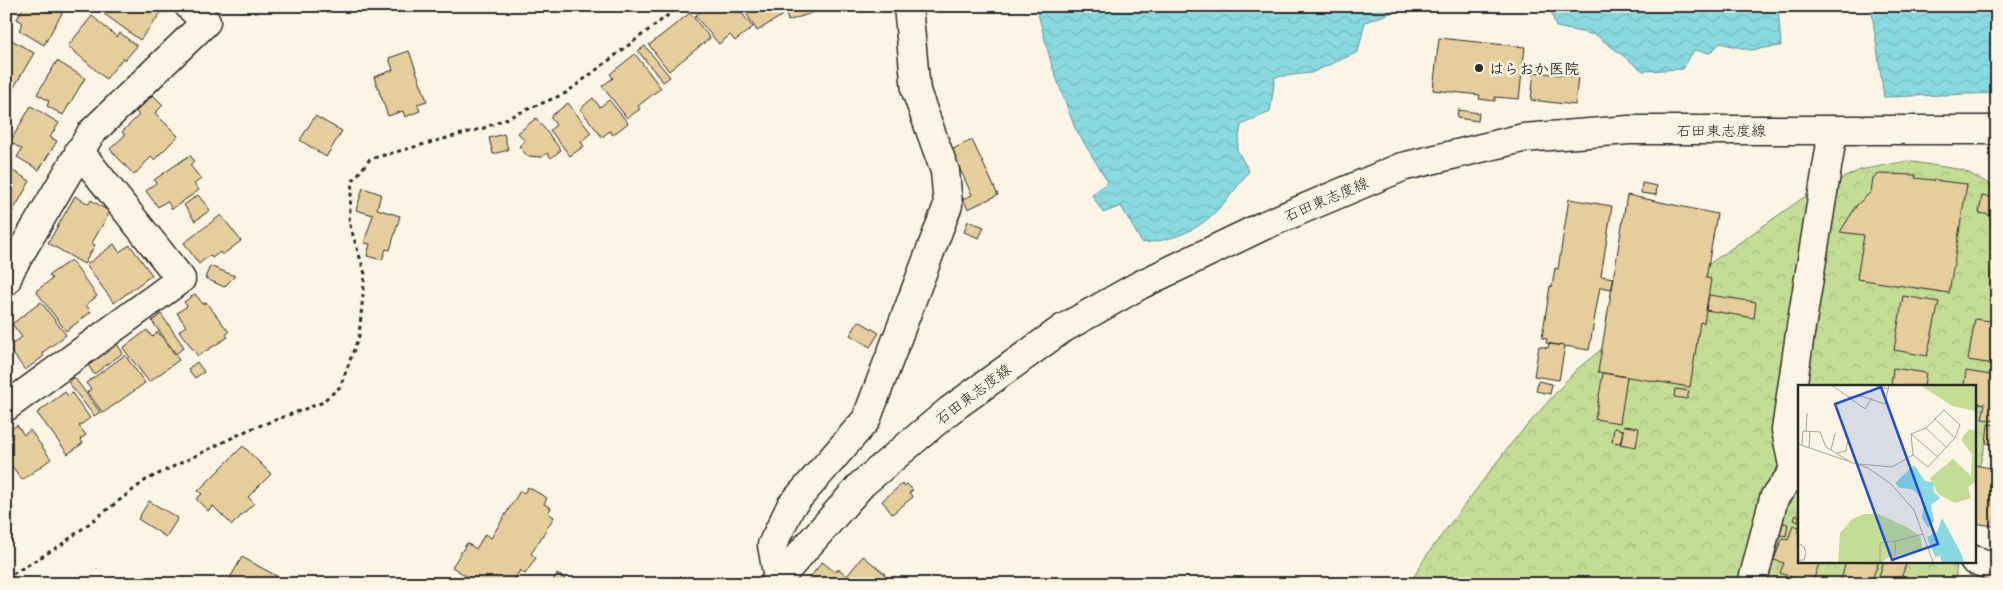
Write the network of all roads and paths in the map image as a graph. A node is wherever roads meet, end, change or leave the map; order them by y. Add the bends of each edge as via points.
1 (189, 6) edge
2 (680, 6) edge
3 (908, 6) edge
4 (1997, 130) edge
5 (1833, 131) junction
6 (79, 151) junction
7 (6, 282) edge
8 (6, 406) edge
9 (1797, 474) edge
10 (1976, 561) edge
11 (1997, 568) edge
12 (6, 578) edge
13 (776, 581) edge
14 (1752, 584) edge

1 - 6 street via 206,22 91,133
2 - 12 path via 566,93 484,128 370,159 352,182 349,222 365,274 359,336 340,387 321,403 248,430 146,480 61,545
3 - 13 street via 916,91 945,171 948,205 866,420 791,506 772,545
4 - 5 street, 石田東志度線
5 - 9 street via 1786,430
5 - 13 street, 石田東志度線 via 1629,130 1523,138 1402,167 1265,225 1140,285 1062,329 950,410 862,484
6 - 7 street
6 - 8 street via 181,279
9 - 14 street via 1774,498
10 - 11 street

